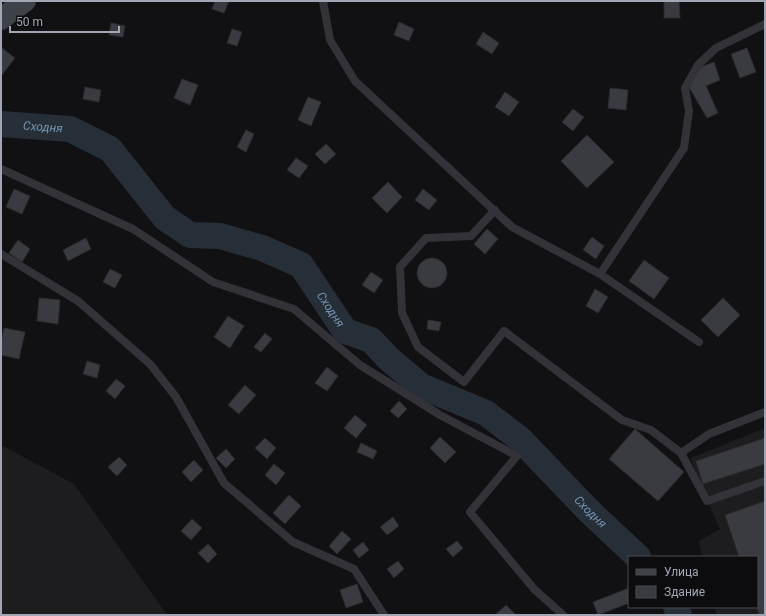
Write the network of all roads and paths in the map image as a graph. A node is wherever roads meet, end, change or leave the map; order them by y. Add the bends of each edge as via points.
1 (25, 1) edge
2 (323, 1) edge
3 (1, 19) edge
4 (765, 24) edge
5 (1, 169) edge
6 (495, 210) junction
7 (1, 254) edge
8 (600, 274) junction
9 (699, 342) dead end
10 (765, 412) edge
11 (681, 453) junction
12 (765, 481) edge
13 (384, 615) edge
14 (563, 615) edge

1 - 3 street
2 - 6 lane via 330,40 354,81
4 - 8 lane via 716,48 698,65 685,88 689,111 684,148
5 - 14 lane via 133,229 213,282 294,309 360,365 440,415 517,456 470,512 534,589
6 - 8 lane via 512,227
6 - 11 lane via 471,236 426,238 400,267 402,313 418,347 464,382 504,331 622,420 651,430
7 - 13 lane via 78,301 150,364 176,396 224,483 293,542 354,569
8 - 9 lane
10 - 11 lane via 708,434
11 - 12 lane via 707,501

